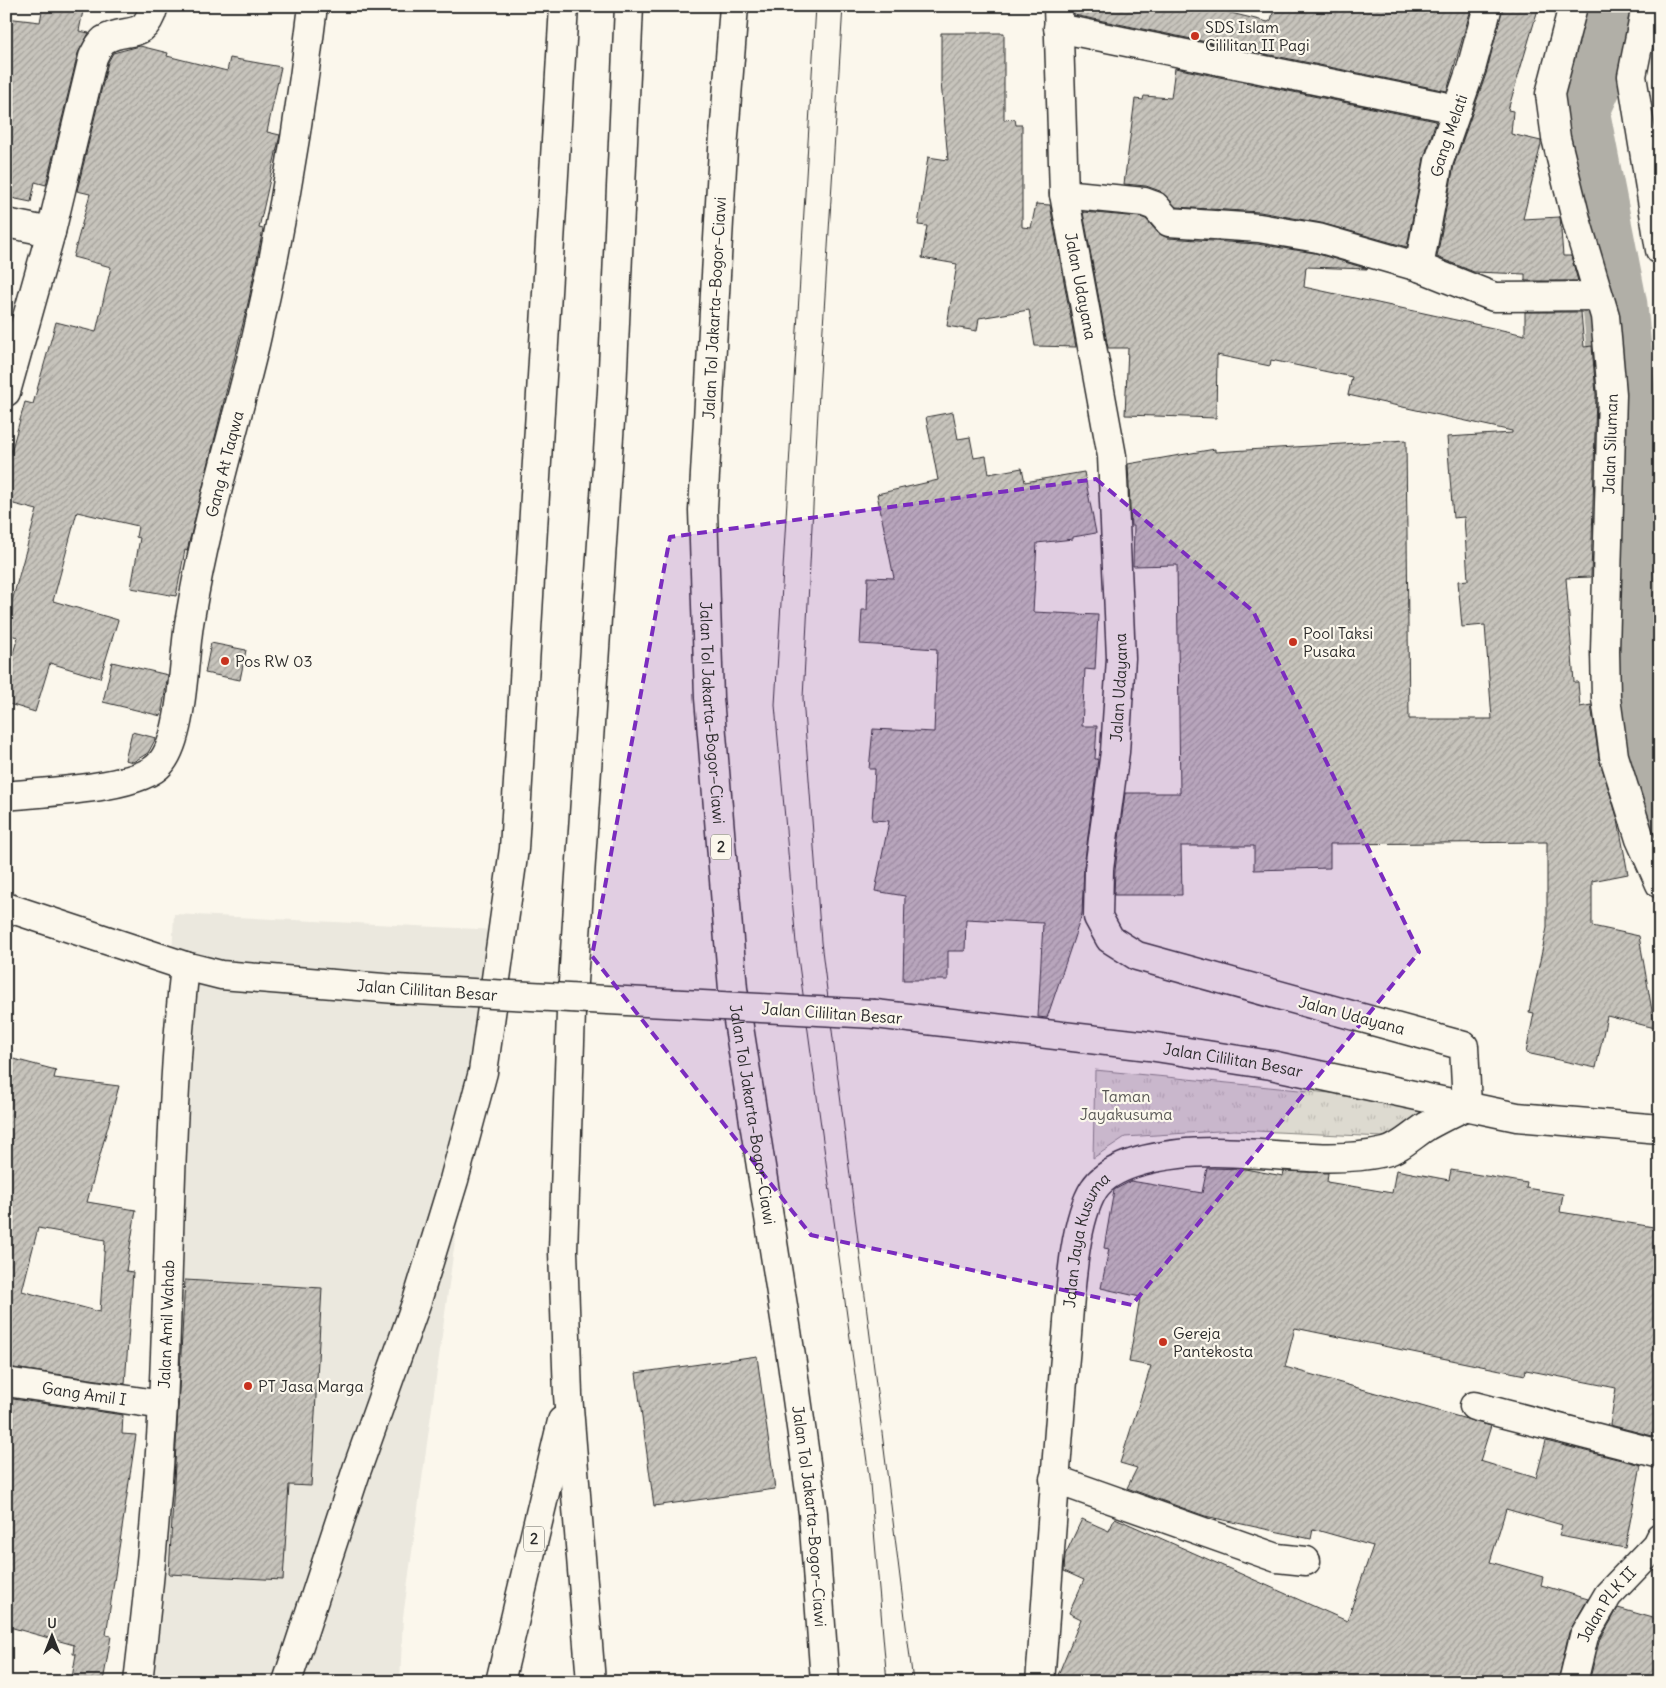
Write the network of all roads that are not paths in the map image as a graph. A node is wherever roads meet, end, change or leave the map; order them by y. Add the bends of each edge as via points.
1 (154, 6) edge
2 (313, 6) edge
3 (564, 6) edge
4 (629, 6) edge
5 (734, 6) edge
6 (1488, 6) edge
7 (1573, 6) edge
8 (1646, 6) edge
9 (1058, 17) edge
10 (1457, 109) junction
11 (1064, 194) junction
12 (6, 222) edge
13 (51, 232) junction
14 (1659, 237) edge
15 (1419, 267) junction
16 (1598, 296) junction
17 (6, 392) edge
18 (6, 796) edge
19 (1660, 884) edge
20 (6, 907) edge
21 (185, 966) junction
22 (1467, 1106) junction
23 (1660, 1129) edge
24 (6, 1382) edge
25 (568, 1395) junction
26 (162, 1405) junction
27 (1474, 1406) dead end
28 (1660, 1454) edge
29 (1054, 1480) junction
30 (1660, 1537) edge
31 (1306, 1561) dead end
32 (138, 1682) edge
33 (287, 1682) edge
34 (500, 1682) edge
35 (590, 1682) edge
36 (825, 1682) edge
37 (1040, 1682) edge
38 (1573, 1682) edge

1 - 13 main road via 151,17 140,29 104,40 93,57
2 - 18 main road, Gang At Taqwa via 296,130 272,261 189,619 180,697 168,751 156,769 136,779
3 - 33 main road via 514,849 484,1072 416,1301
4 - 25 main road, 2 via 612,391 571,1012 563,1251
5 - 36 main road, Jalan Tol Jakarta–Bogor–Ciawi / 2 via 703,510 709,698 733,989 813,1513
6 - 10 main road, Gang Melati
7 - 16 main road, Jalan Siluman via 1550,94 1556,138
8 - 14 main road via 1632,76
9 - 10 main road
9 - 11 main road, Jalan Udayana
10 - 15 main road, Gang Melati via 1439,161
11 - 15 main road via 1144,202 1155,206 1169,222 1259,228 1318,238
11 - 22 main road, Jalan Udayana via 1112,456 1121,658 1115,752 1099,869 1098,918 1110,939 1137,956 1464,1046
12 - 13 main road
13 - 17 main road
15 - 16 main road via 1494,297
16 - 19 main road, Jalan Siluman via 1605,316 1612,394 1606,698 1614,756 1640,839
20 - 21 main road, Jalan Cililitan Besar
21 - 22 main road, Jalan Cililitan Besar, bridge via 220,975 396,989 875,1014 1149,1046 1261,1064
21 - 26 main road, Jalan Amil Wahab via 178,1030
22 - 23 main road, Jalan Cililitan Besar via 1517,1117
22 - 29 main road, Jalan Jaya Kusuma via 1427,1126 1388,1152 1349,1157 1182,1153 1144,1160 1106,1177 1086,1204 1079,1224
24 - 26 main road, Gang Amil I
25 - 34 main road, 2
25 - 35 main road, 2
26 - 32 main road, Jalan Amil Wahab
27 - 28 main road
29 - 31 main road via 1277,1558
29 - 37 main road, Jalan Jaya Kusuma
30 - 38 main road, Jalan PLK II via 1608,1595 1584,1636

